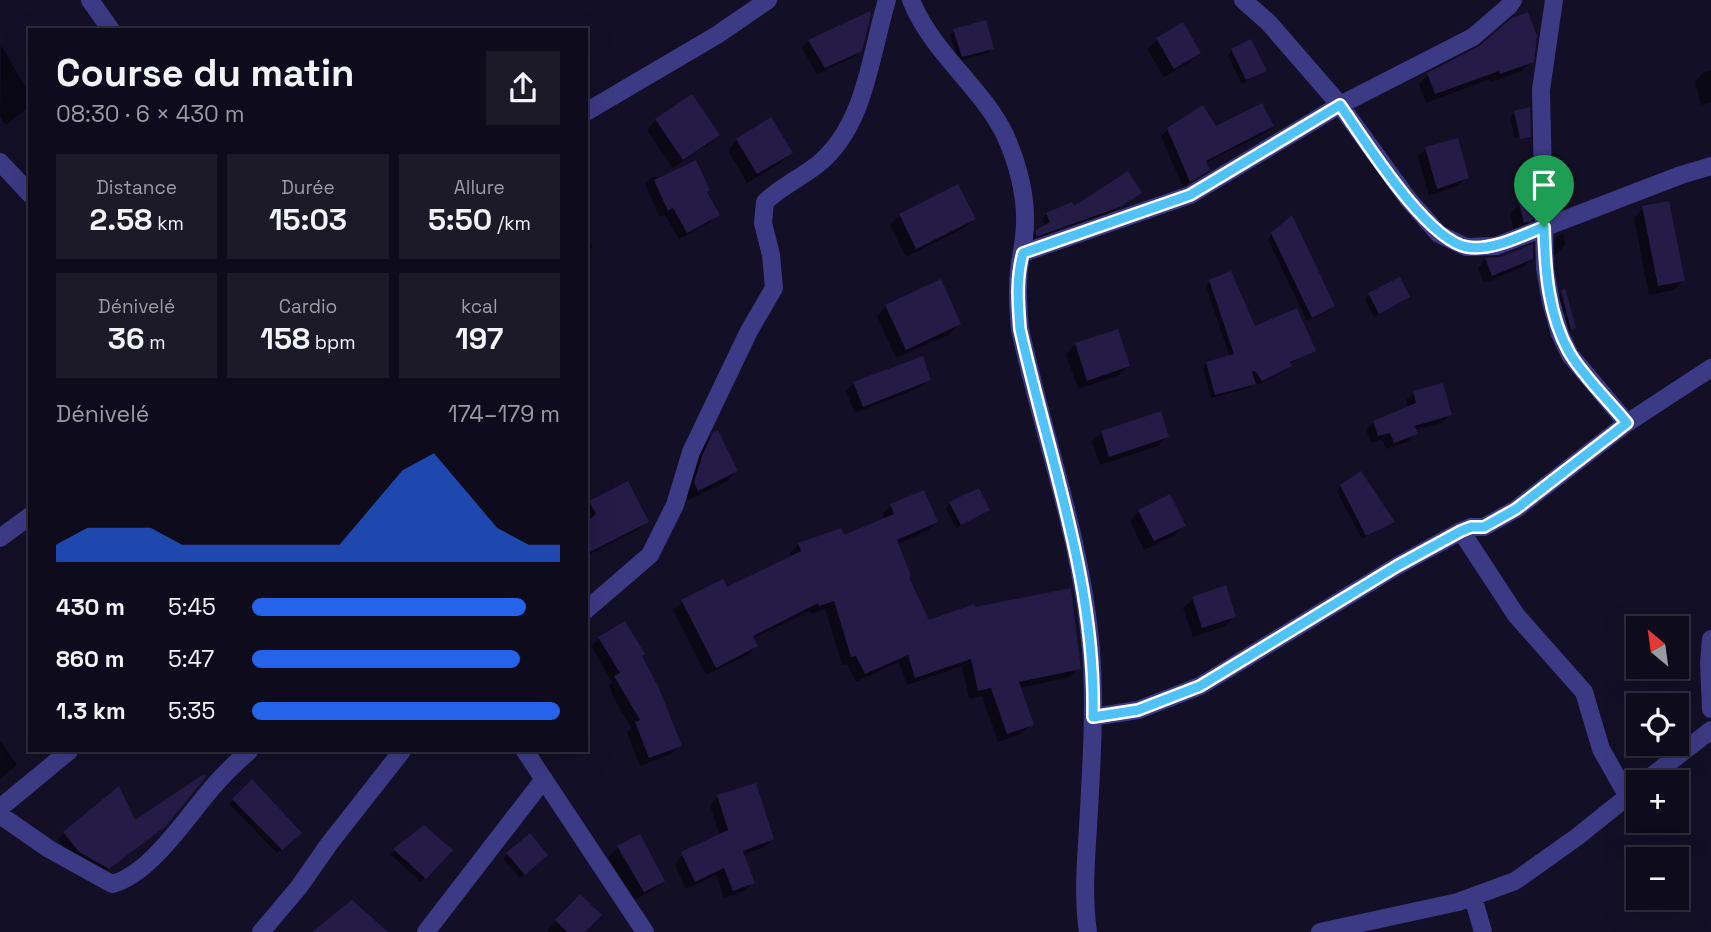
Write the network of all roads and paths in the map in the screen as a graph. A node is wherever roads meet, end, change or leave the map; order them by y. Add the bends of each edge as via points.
1 (90, 0) edge
2 (768, 0) edge
3 (887, 0) edge
4 (911, 0) edge
5 (1243, 0) edge
6 (1513, 0) edge
7 (1554, 0) edge
8 (109, 28) edge
9 (1340, 105) junction
10 (588, 111) edge
11 (0, 162) edge
12 (1711, 166) edge
13 (28, 192) edge
14 (1544, 227) junction
15 (1023, 253) junction
16 (1711, 368) edge
17 (1627, 423) junction
18 (28, 520) edge
19 (1461, 531) junction
20 (0, 538) edge
21 (588, 608) edge
22 (1711, 639) edge
23 (1711, 709) edge
24 (1093, 717) junction
25 (1711, 730) edge
26 (68, 752) edge
27 (248, 752) edge
28 (401, 752) edge
29 (526, 752) edge
30 (1659, 770) edge
31 (544, 779) junction
32 (1626, 783) edge
33 (1626, 798) edge
34 (0, 808) edge
35 (0, 815) edge
36 (1474, 897) junction
37 (261, 932) edge
38 (426, 932) edge
39 (645, 932) edge
40 (1088, 932) edge
41 (1320, 932) edge
42 (1483, 932) edge

1 - 8 street
2 - 10 street
3 - 21 street via 849,127 817,164 765,202 763,223 774,288 691,452 675,505 650,555
4 - 15 street via 943,54 1005,135 1022,186
5 - 9 street
6 - 9 street via 1473,37
7 - 14 street via 1541,90
9 - 14 street via 1439,234 1466,247 1496,246
9 - 15 street via 1190,195
11 - 13 street
12 - 14 street
14 - 17 street via 1545,269 1560,334 1570,355
15 - 24 street via 1020,329 1074,538 1086,602
16 - 17 street
17 - 19 street via 1516,509 1484,527
18 - 20 street
19 - 24 street via 1200,686 1138,710
19 - 32 street via 1516,615 1584,692 1601,750
22 - 23 street
24 - 40 street via 1086,863
25 - 30 street
26 - 34 street
27 - 35 street via 144,866 124,881 111,884 100,880
28 - 37 street
29 - 31 street
31 - 38 street
31 - 39 street
33 - 36 street via 1515,881
36 - 41 street
36 - 42 street

